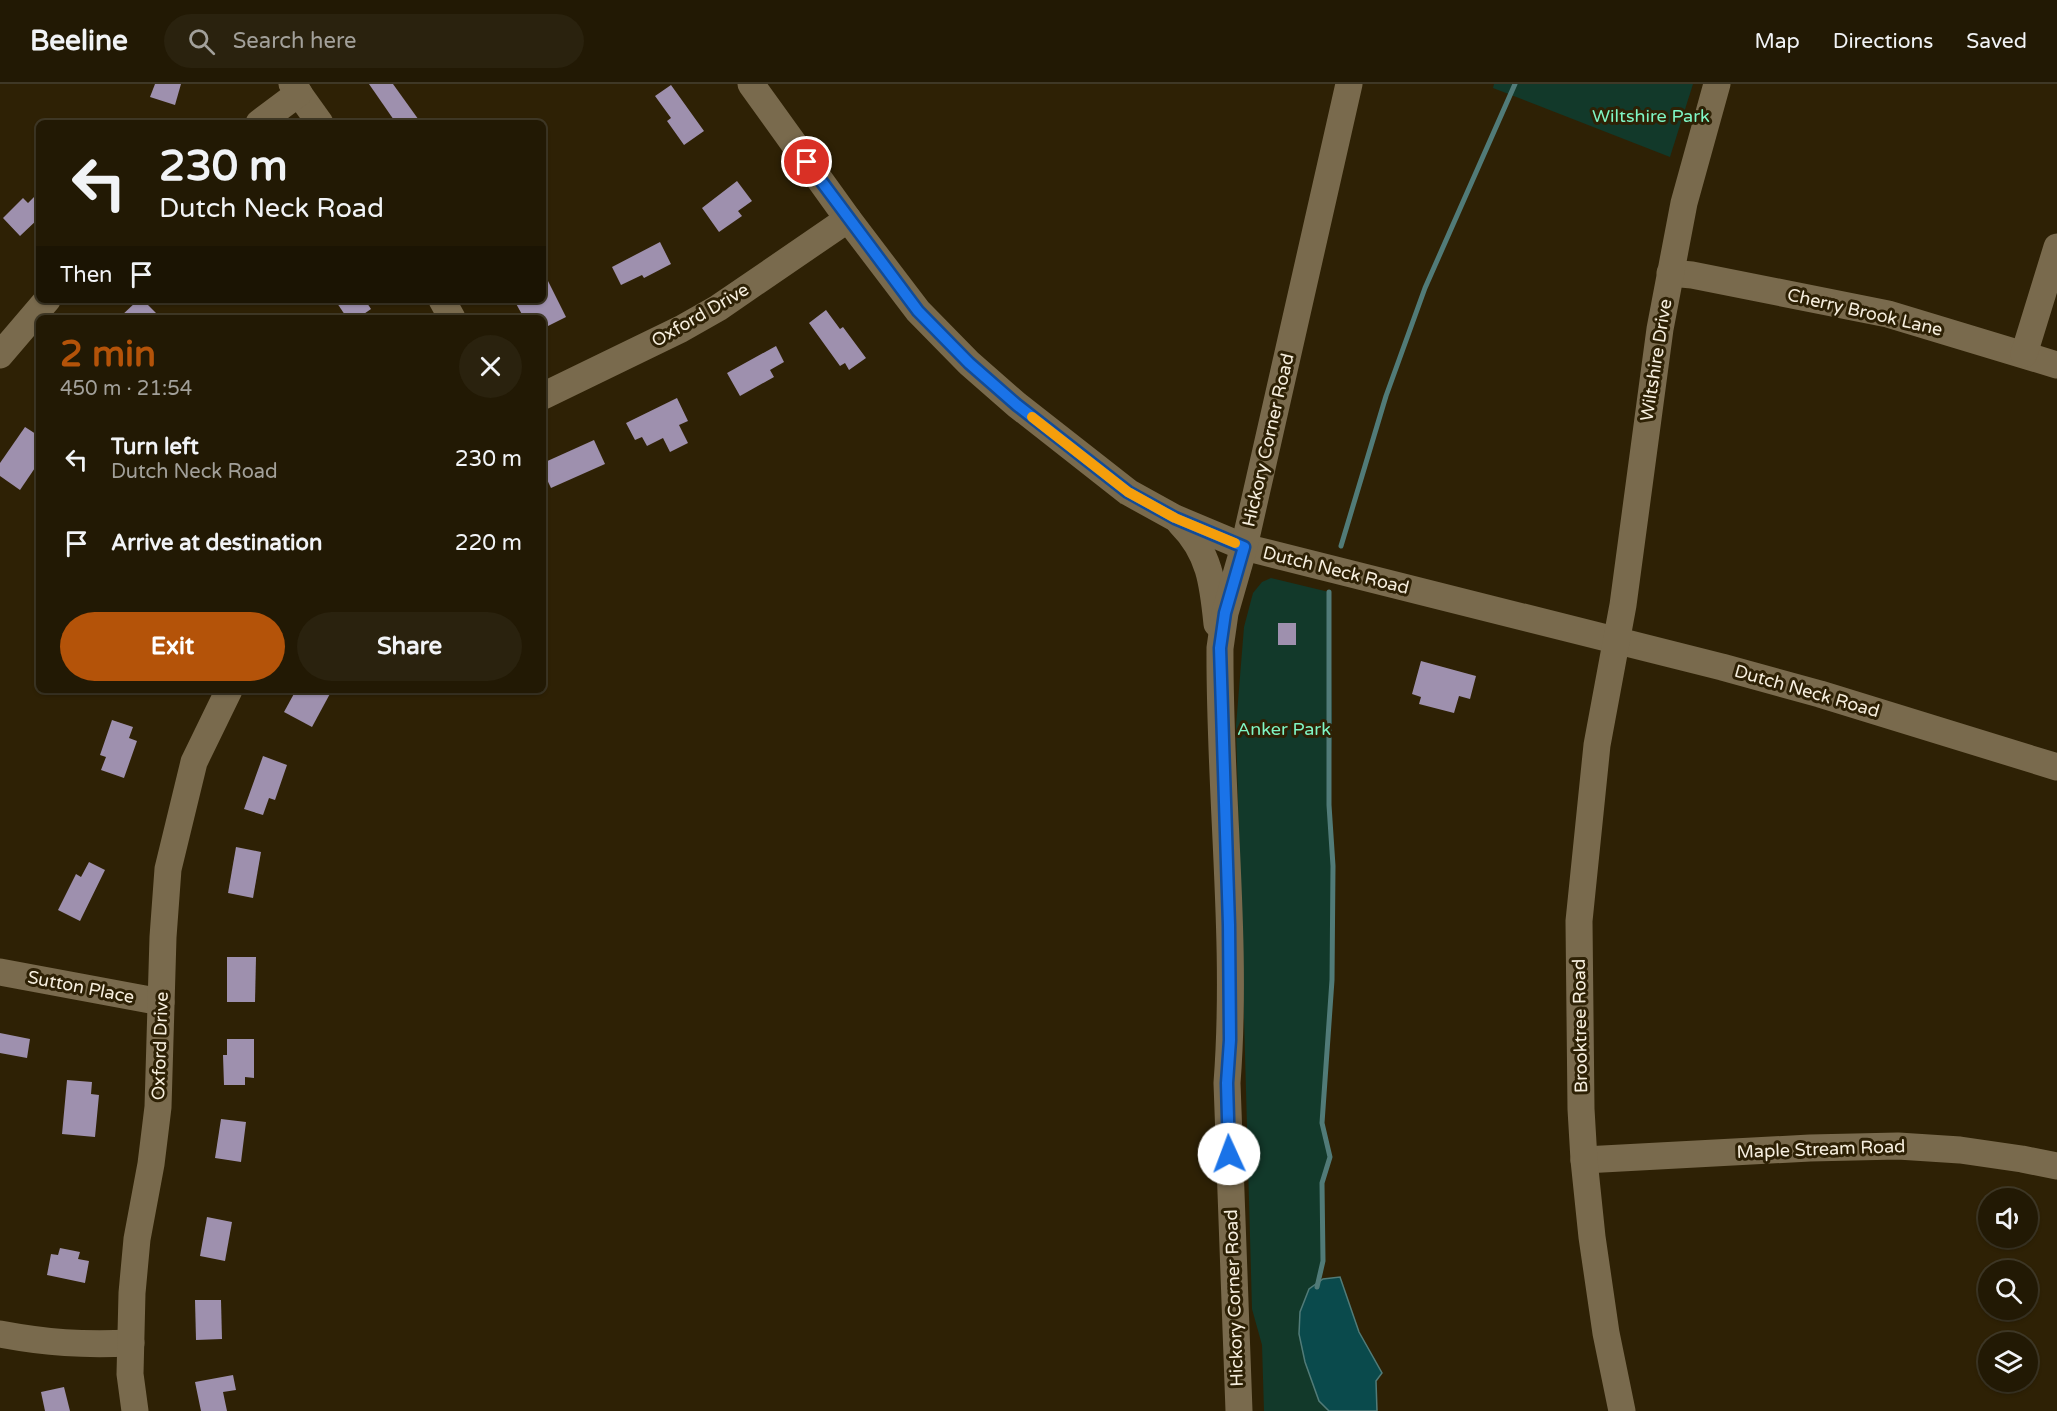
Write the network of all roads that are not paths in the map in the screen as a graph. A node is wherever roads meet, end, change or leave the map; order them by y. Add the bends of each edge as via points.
1 (751, 84) edge
2 (1349, 84) edge
3 (1717, 84) edge
4 (296, 89) edge
5 (262, 120) edge
6 (318, 120) edge
7 (848, 219) junction
8 (2057, 247) edge
9 (1671, 273) junction
10 (44, 303) edge
11 (2024, 354) junction
12 (0, 355) edge
13 (2057, 365) edge
14 (546, 395) edge
15 (1175, 518) junction
16 (1244, 547) junction
17 (1617, 640) junction
18 (1220, 648) junction
19 (228, 693) edge
20 (2057, 767) edge
21 (0, 972) edge
22 (161, 1002) junction
23 (1584, 1160) junction
24 (2057, 1166) edge
25 (0, 1334) edge
26 (131, 1343) junction
27 (135, 1411) edge
28 (1239, 1411) edge
29 (1622, 1411) edge

1 - 7 street, Dutch Neck Road
2 - 16 street, Hickory Corner Road
3 - 9 street, Wiltshire Drive via 1684,203
4 - 5 street
4 - 6 street
7 - 14 street, Oxford Drive via 718,308
7 - 15 street, Dutch Neck Road via 918,311 969,363 1128,492
8 - 11 street
9 - 11 street, Cherry Brook Lane via 1888,314
9 - 17 street, Wiltshire Drive
10 - 12 street
11 - 13 street, Cherry Brook Lane
15 - 16 street, Dutch Neck Road
15 - 18 street via 1203,552 1209,568
16 - 17 street, Dutch Neck Road
16 - 18 street, Hickory Corner Road via 1225,613
17 - 20 street, Dutch Neck Road via 1820,694
17 - 23 street, Brooktree Road via 1597,745 1579,921
18 - 28 street, Hickory Corner Road via 1229,934 1227,1083
19 - 22 street, Oxford Drive via 194,762 168,868
21 - 22 street, Sutton Place
22 - 26 street, Oxford Drive via 158,1107 137,1239
23 - 24 street, Maple Stream Road via 1898,1146 1960,1150
23 - 29 street, Brooktree Road via 1593,1248
25 - 26 street via 53,1343
26 - 27 street, Oxford Drive

